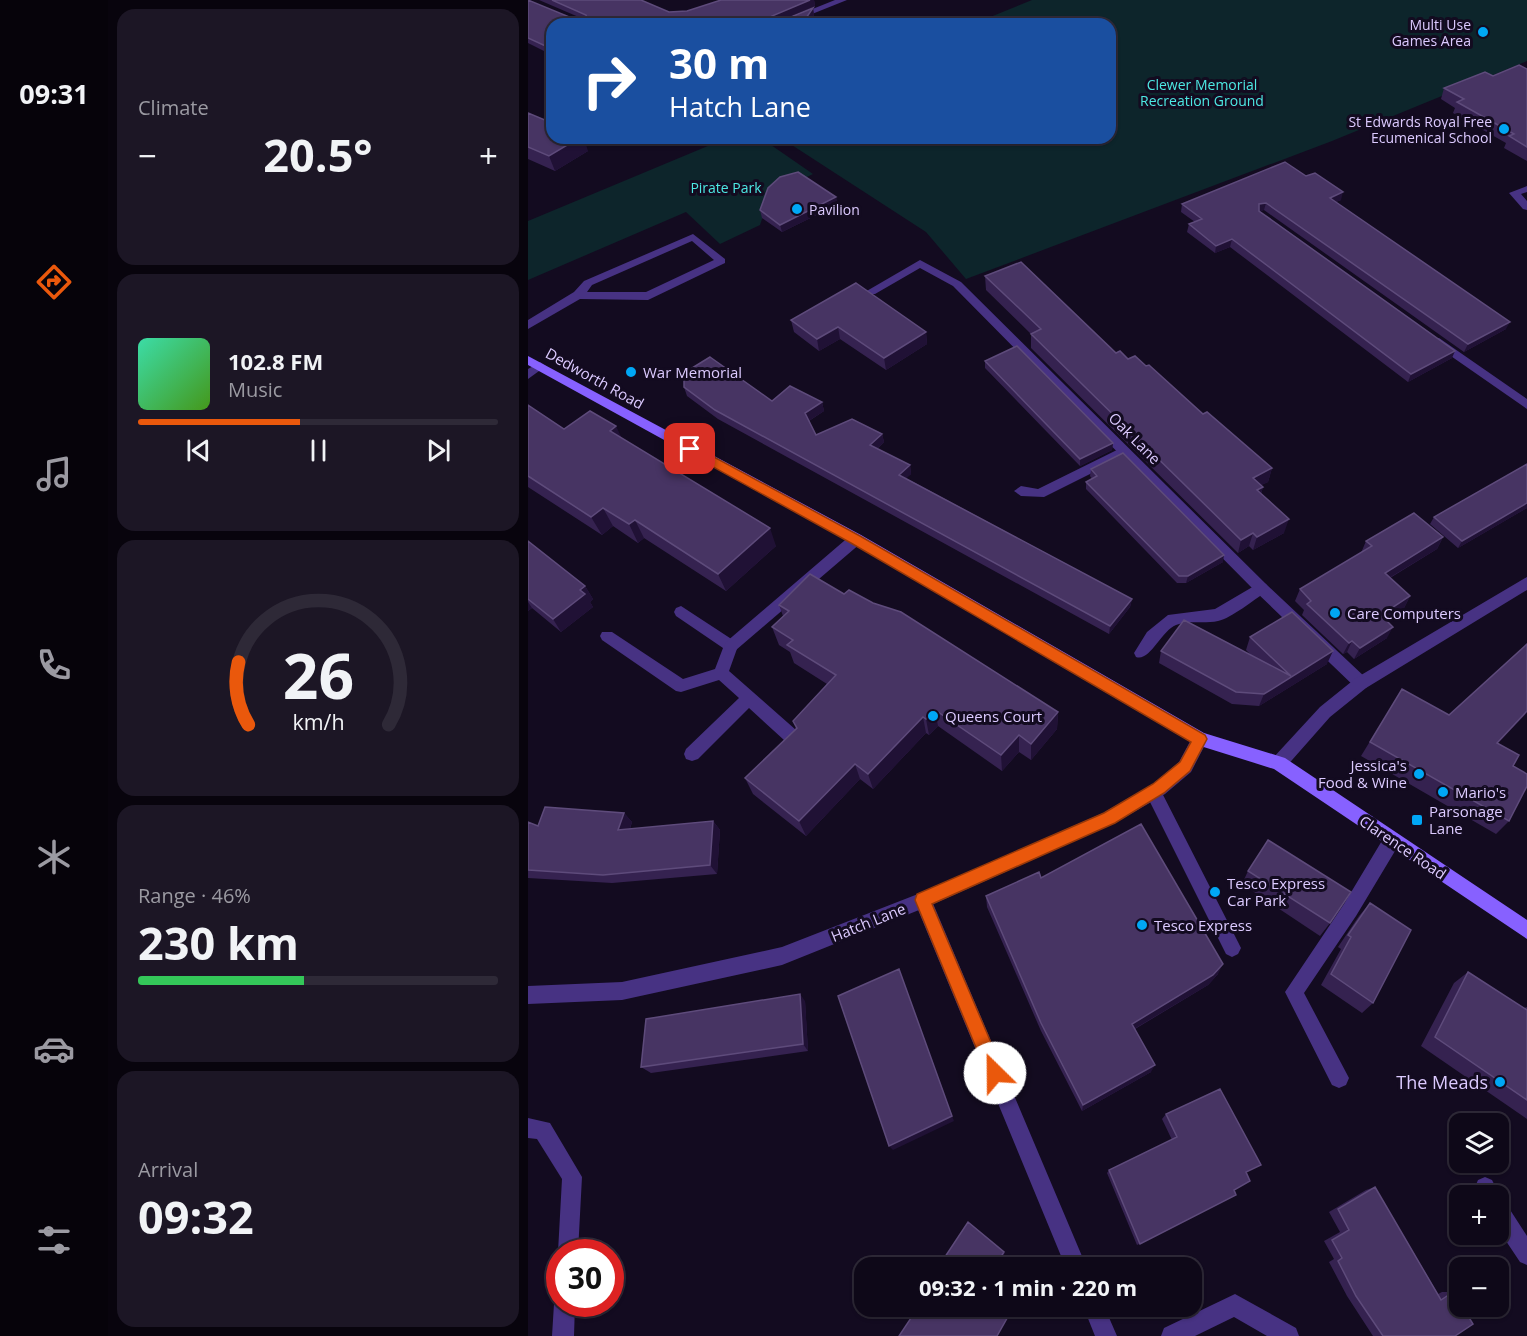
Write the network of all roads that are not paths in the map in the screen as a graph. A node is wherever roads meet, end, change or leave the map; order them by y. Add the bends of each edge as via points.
1 (843, 0) edge
2 (794, 18) edge
3 (1527, 189) edge
4 (1527, 207) edge
5 (872, 292) edge
6 (578, 295) junction
7 (528, 325) edge
8 (1433, 337) edge
9 (534, 363) edge
10 (528, 375) edge
11 (1527, 405) edge
12 (1125, 451) junction
13 (1022, 491) dead end
14 (856, 539) junction
15 (1527, 583) edge
16 (1261, 588) junction
17 (681, 612) dead end
18 (607, 636) dead end
19 (731, 646) junction
20 (1141, 652) dead end
21 (721, 673) junction
22 (1361, 683) junction
23 (749, 698) junction
24 (790, 735) edge
25 (1200, 739) junction
26 (692, 754) dead end
27 (1279, 763) junction
28 (1153, 792) junction
29 (1392, 840) junction
30 (923, 900) junction
31 (1527, 930) edge
32 (1232, 948) dead end
33 (528, 995) edge
34 (1339, 1078) dead end
35 (528, 1128) edge
36 (1509, 1226) edge
37 (569, 1239) edge
38 (1527, 1255) edge
39 (1072, 1257) edge
40 (564, 1317) edge
41 (1098, 1317) edge
42 (563, 1336) edge
43 (1106, 1336) edge
44 (1172, 1336) edge
45 (1288, 1336) edge

1 - 2 street
3 - 4 street via 1514,193
5 - 12 street, Oak Lane via 920,263 957,284
6 - 6 street via 588,283 693,237 721,261 648,296
6 - 7 street
8 - 11 street
9 - 10 street
9 - 14 main road, Dedworth Road
12 - 13 street via 1039,494
12 - 16 street, Oak Lane
14 - 19 street
14 - 25 main road, Dedworth Road
15 - 22 street
16 - 20 street via 1218,615 1173,619 1152,636
16 - 22 street, Oak Lane
17 - 19 street
18 - 21 street via 681,686
19 - 21 street
21 - 23 street
22 - 27 street via 1325,712
23 - 24 street
23 - 26 street
25 - 27 main road, Dedworth Road
25 - 28 street, Hatch Lane via 1185,767
27 - 29 main road, Clarence Road
28 - 30 street, Hatch Lane via 1109,818
28 - 32 street
29 - 31 main road, Clarence Road
29 - 34 street via 1294,992
30 - 33 street, Hatch Lane via 782,956 622,992
30 - 39 street
35 - 37 street via 543,1130 572,1177
36 - 38 street
40 - 42 street
41 - 43 street
44 - 45 street via 1235,1305

